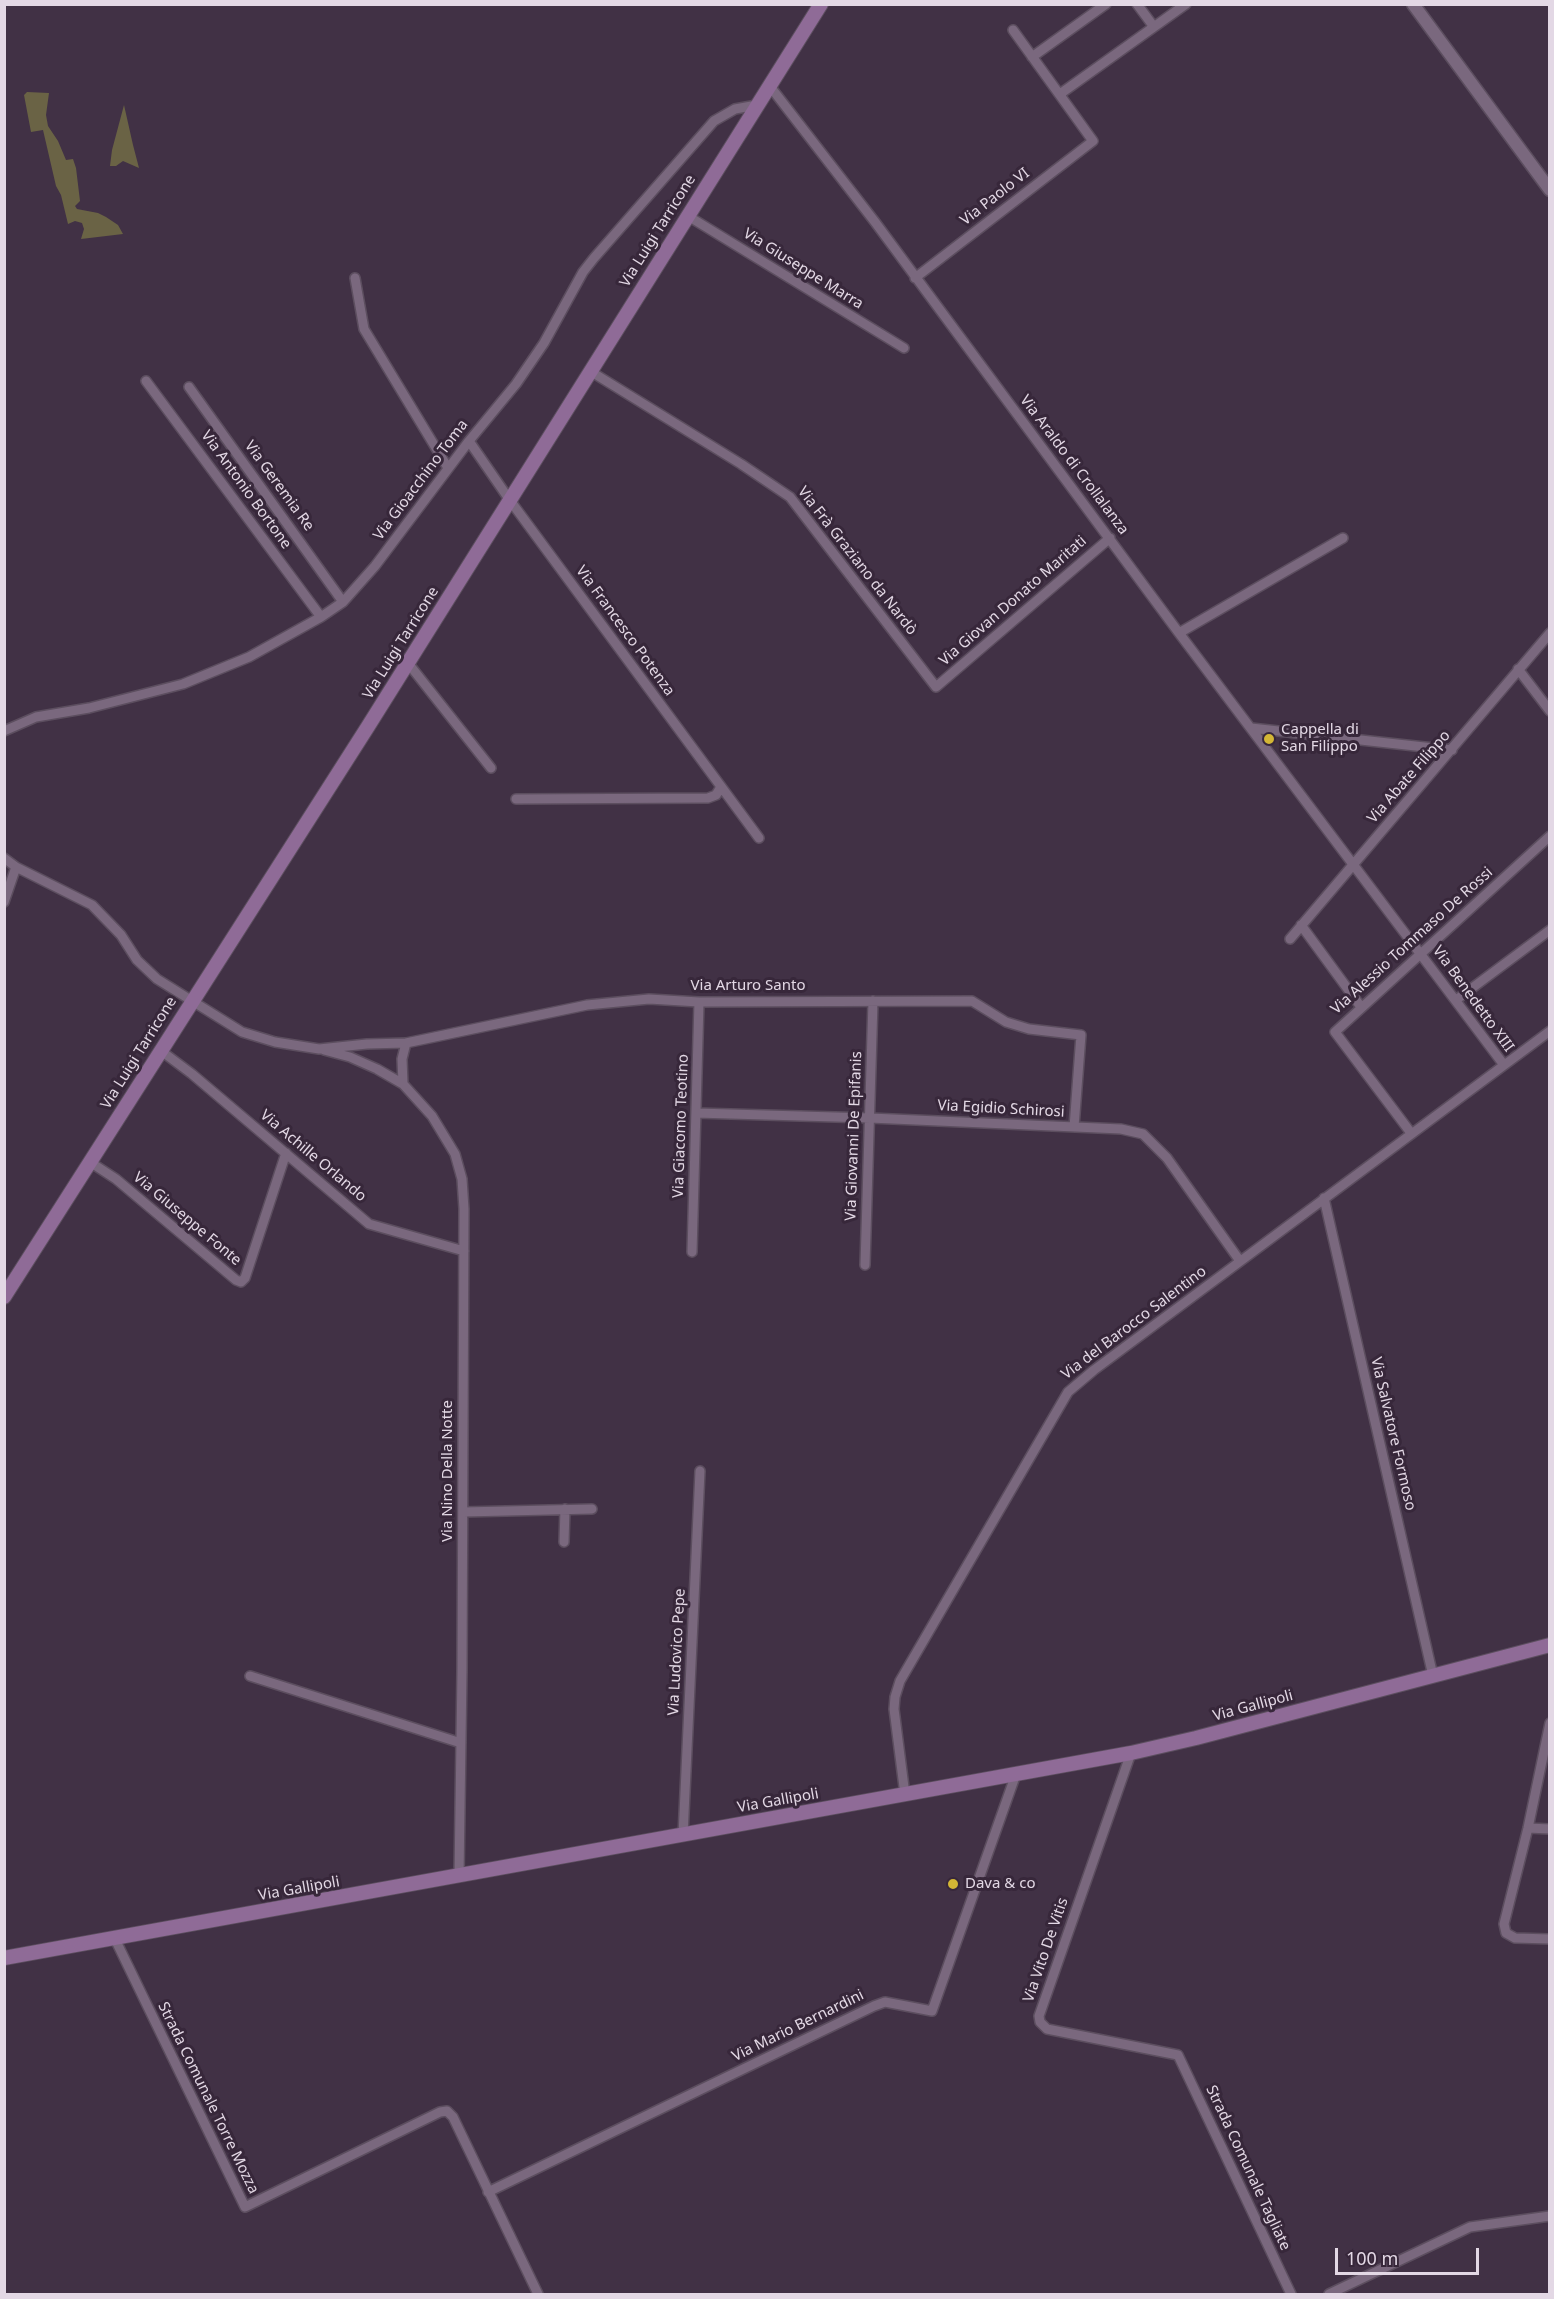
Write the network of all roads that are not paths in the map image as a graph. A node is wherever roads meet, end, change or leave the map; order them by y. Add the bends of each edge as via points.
1 (821, 4) edge
2 (1106, 4) edge
3 (1137, 4) edge
4 (1186, 4) edge
5 (1413, 4) edge
6 (1154, 27) junction
7 (1013, 30) dead end
8 (1032, 57) junction
9 (769, 85) junction
10 (1060, 94) junction
11 (757, 105) junction
12 (1550, 189) edge
13 (688, 216) junction
14 (355, 278) dead end
15 (915, 278) junction
16 (904, 348) dead end
17 (590, 371) junction
18 (146, 381) dead end
19 (189, 387) dead end
20 (469, 441) junction
21 (448, 468) junction
22 (509, 500) junction
23 (1110, 538) junction
24 (1343, 538) dead end
25 (343, 602) junction
26 (321, 617) junction
27 (1179, 633) junction
28 (1550, 633) edge
29 (408, 663) junction
30 (1518, 669) junction
31 (936, 687) joint
32 (1550, 711) edge
33 (1251, 728) junction
34 (4, 731) edge
35 (1452, 750) junction
36 (491, 768) dead end
37 (721, 787) junction
38 (516, 799) dead end
39 (1550, 836) edge
40 (759, 838) dead end
41 (4, 858) edge
42 (1353, 864) junction
43 (16, 867) junction
44 (4, 902) edge
45 (1301, 925) junction
46 (1550, 930) edge
47 (1290, 939) dead end
48 (1421, 953) junction
49 (1456, 1000) junction
50 (191, 1002) junction
51 (699, 1002) junction
52 (873, 1004) junction
53 (1361, 1007) junction
54 (1550, 1031) edge
55 (406, 1043) junction
56 (319, 1049) junction
57 (160, 1050) junction
58 (1504, 1065) junction
59 (403, 1084) junction
60 (696, 1113) junction
61 (870, 1118) junction
62 (1074, 1127) junction
63 (1412, 1133) junction
64 (286, 1153) junction
65 (90, 1162) junction
66 (1324, 1198) junction
67 (464, 1251) junction
68 (692, 1252) dead end
69 (1240, 1261) junction
70 (865, 1265) dead end
71 (4, 1297) edge
72 (700, 1471) dead end
73 (565, 1509) junction
74 (592, 1509) dead end
75 (463, 1512) junction
76 (564, 1542) dead end
77 (1550, 1644) edge
78 (250, 1676) dead end
79 (1433, 1676) junction
80 (1550, 1723) edge
81 (461, 1743) junction
82 (1131, 1753) junction
83 (1016, 1774) junction
84 (905, 1795) junction
85 (1528, 1828) junction
86 (1550, 1829) edge
87 (683, 1835) junction
88 (459, 1876) junction
89 (1550, 1938) edge
90 (115, 1939) junction
91 (4, 1958) edge
92 (1178, 2055) joint
93 (488, 2193) junction
94 (1550, 2216) edge
95 (538, 2295) edge
96 (1292, 2295) edge
97 (1329, 2295) edge

1 - 9 main road, Via Luigi Tarricone
2 - 8 street
3 - 6 street
4 - 6 street
5 - 12 street
6 - 10 street
7 - 8 street
8 - 10 street
9 - 11 main road, Via Luigi Tarricone
9 - 15 street, Via Araldo di Crollalanza
10 - 15 street, Via Paolo VI via 1093,141
11 - 13 main road, Via Luigi Tarricone
11 - 20 street, Via Gioacchino Toma via 714,121 594,258 516,384
13 - 16 street, Via Giuseppe Marra
13 - 17 main road, Via Luigi Tarricone
14 - 21 street via 364,328
15 - 23 street, Via Araldo di Crollalanza
17 - 22 main road, Via Luigi Tarricone
17 - 31 street, Via Frà Graziano da Nardò via 790,497
18 - 26 street, Via Antonio Bortone
19 - 25 street, Via Geremia Re
20 - 21 street, Via Gioacchino Toma
20 - 22 street, Via Francesco Potenza
21 - 25 street, Via Gioacchino Toma
22 - 29 main road, Via Luigi Tarricone
22 - 37 street, Via Francesco Potenza
23 - 27 street, Via Araldo di Crollalanza
23 - 31 street, Via Giovan Donato Maritati
24 - 27 street
25 - 26 street, Via Gioacchino Toma
26 - 34 street, Via Gioacchino Toma via 249,657 183,684 36,717
27 - 33 street, Via Araldo di Crollalanza
28 - 30 street, Via Abate Filippo
29 - 36 street
29 - 50 main road, Via Luigi Tarricone
30 - 32 street
30 - 35 street, Via Abate Filippo
33 - 35 street
33 - 42 street, Via Araldo di Crollalanza
35 - 42 street, Via Abate Filippo
37 - 38 street via 708,798
37 - 40 street, Via Francesco Potenza
39 - 48 street, Via Alessio Tommaso De Rossi
41 - 43 street, Via Arturo Santo
42 - 45 street, Via Abate Filippo
42 - 48 street, Via Benedetto XIII
43 - 44 street
43 - 50 street, Via Arturo Santo via 92,905 121,935 137,960
45 - 47 street, Via Abate Filippo
45 - 53 street
46 - 49 street
48 - 49 street, Via Benedetto XIII
48 - 53 street, Via Alessio Tommaso De Rossi
49 - 58 street, Via Benedetto XIII
50 - 56 street, Via Arturo Santo via 242,1032
50 - 57 main road, Via Luigi Tarricone
51 - 52 street, Via Arturo Santo
51 - 55 street, Via Arturo Santo via 649,999 587,1005
51 - 60 street, Via Giacomo Teotino
52 - 61 street, Via Giovanni De Epifanis
52 - 62 street, Via Arturo Santo via 972,1001 1006,1022 1081,1035
53 - 63 street, Via Alessio Tommaso De Rossi via 1335,1032
54 - 58 street, Via del Barocco Salentino
55 - 56 street, Via Arturo Santo
55 - 59 street
56 - 59 street, Via Arturo Santo via 350,1057
57 - 64 street, Via Achille Orlando
57 - 65 main road, Via Luigi Tarricone
58 - 63 street, Via del Barocco Salentino
59 - 67 street, Via Nino Della Notte via 432,1116 455,1154 462,1179
60 - 61 street, Via Egidio Schirosi
60 - 68 street, Via Giacomo Teotino
61 - 62 street, Via Egidio Schirosi
61 - 70 street, Via Giovanni De Epifanis
62 - 69 street, Via Egidio Schirosi via 1143,1134 1167,1158
63 - 66 street, Via del Barocco Salentino
64 - 65 street, Via Giuseppe Fonte via 241,1282
64 - 67 street, Via Achille Orlando via 369,1224
65 - 71 main road, Via Luigi Tarricone
66 - 69 street, Via del Barocco Salentino
66 - 79 street, Via Salvatore Formoso
67 - 75 street, Via Nino Della Notte
69 - 84 street, Via del Barocco Salentino via 1068,1392 900,1681 894,1709
72 - 87 street, Via Ludovico Pepe
73 - 74 street
73 - 75 street
73 - 76 street
75 - 81 street, Via Nino Della Notte
77 - 79 main road, Via Gallipoli
78 - 81 street
79 - 82 main road, Via Gallipoli
80 - 85 street
81 - 88 street, Via Nino Della Notte
82 - 83 main road, Via Gallipoli
82 - 92 street, Via Vito De Vitis via 1039,2016 1047,2029
83 - 84 main road, Via Gallipoli
83 - 93 street, Via Mario Bernardini via 932,2011 885,2002 874,2006
84 - 87 main road, Via Gallipoli
85 - 86 street
85 - 89 street via 1504,1924 1506,1933 1515,1938
87 - 88 main road, Via Gallipoli
88 - 90 main road, Via Gallipoli
90 - 91 main road, Via Gallipoli
90 - 93 street, Strada Comunale Torre Mozza via 245,2207 447,2111
92 - 96 street, Strada Comunale Tagliate
93 - 95 street, Strada Comunale Torre Mozza
94 - 97 street via 1470,2227

